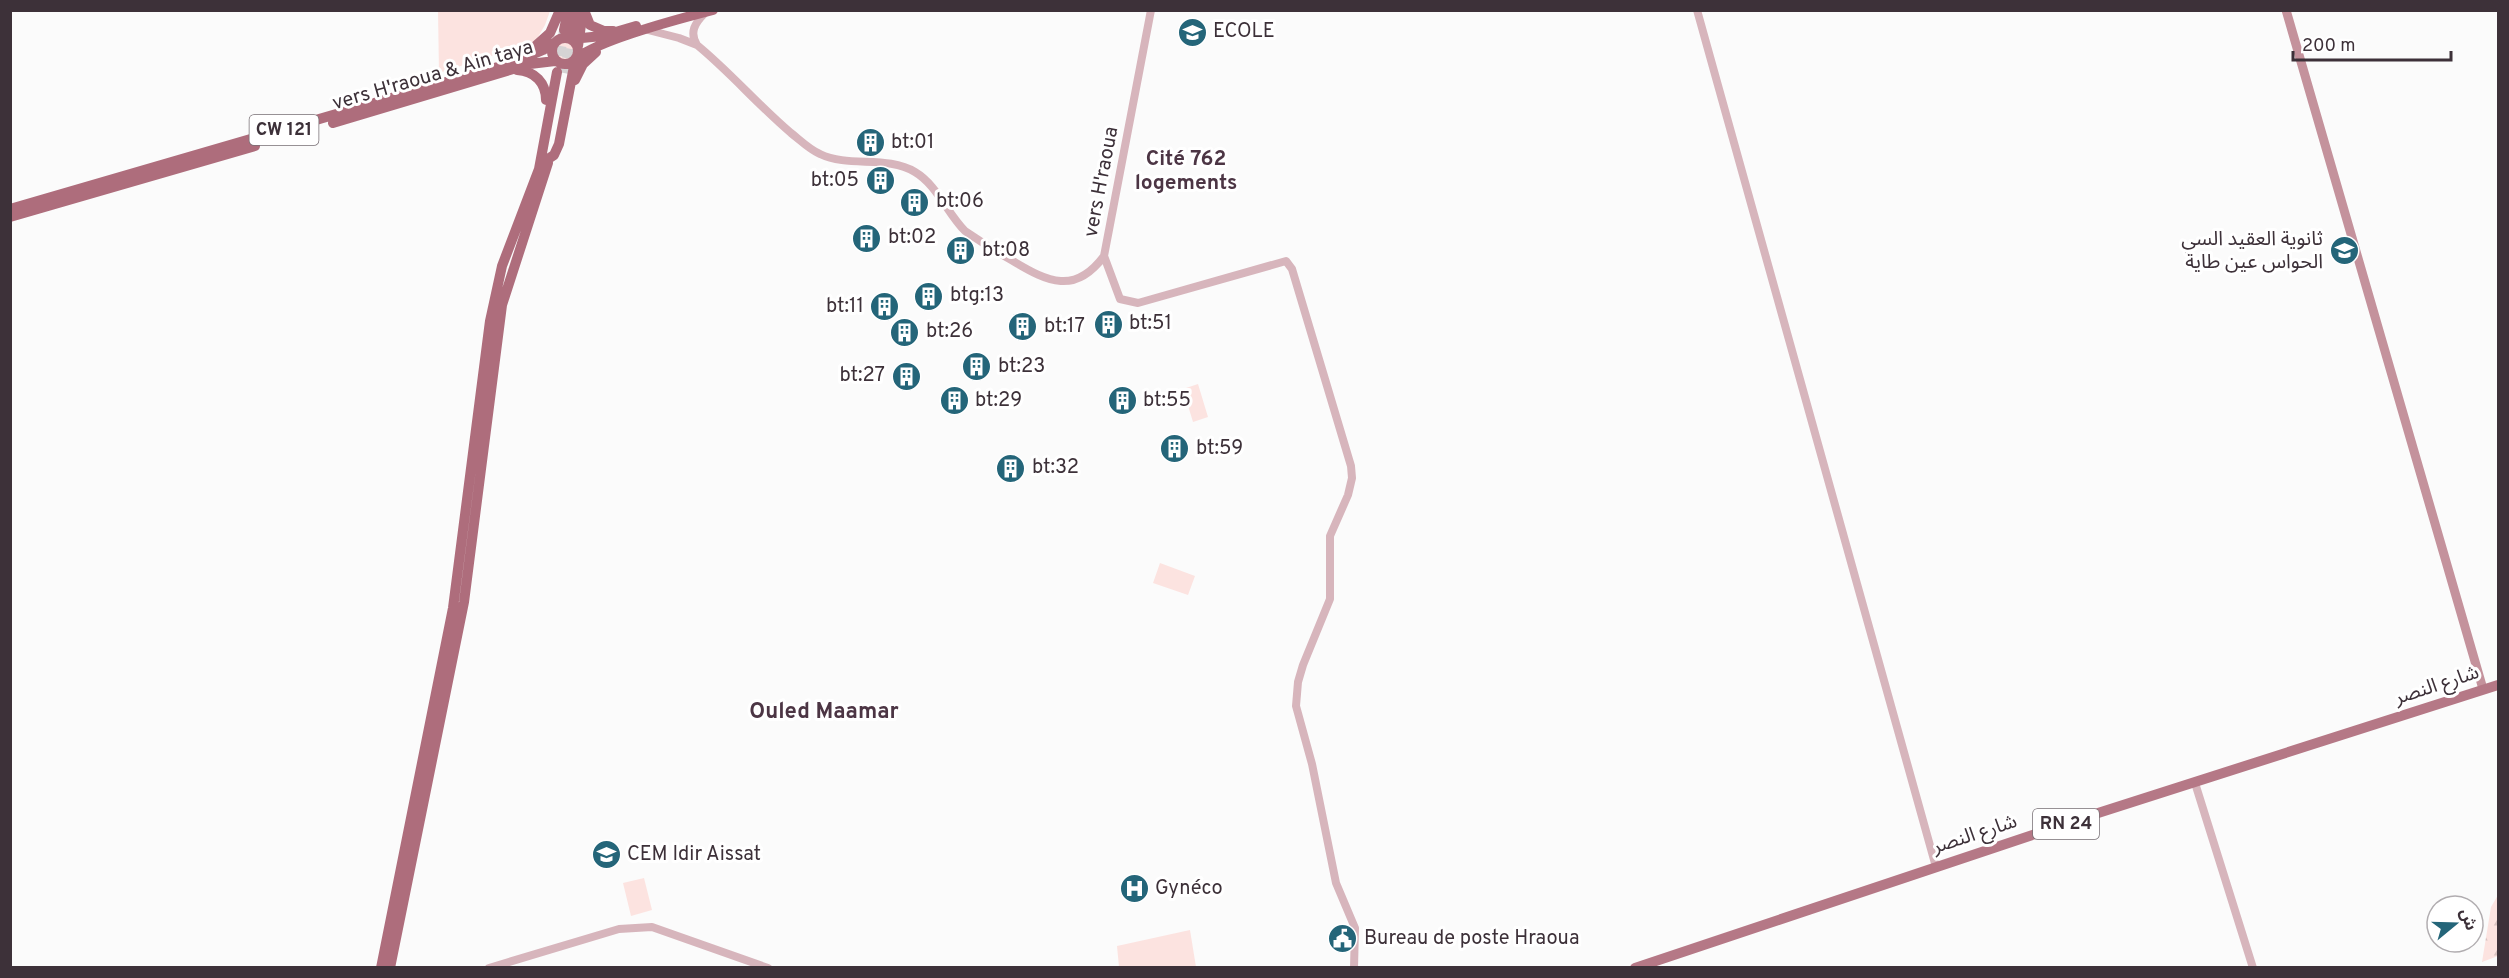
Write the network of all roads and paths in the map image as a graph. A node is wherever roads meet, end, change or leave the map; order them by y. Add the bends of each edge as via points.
1 (564, 10) edge
2 (576, 10) edge
3 (583, 10) edge
4 (688, 10) edge
5 (1151, 10) edge
6 (1697, 10) edge
7 (2286, 10) edge
8 (709, 12) edge
9 (622, 30) junction
10 (648, 30) junction
11 (573, 37) junction
12 (556, 41) junction
13 (604, 45) junction
14 (697, 45) junction
15 (554, 60) junction
16 (576, 60) junction
17 (510, 67) junction
18 (569, 94) junction
19 (546, 100) junction
20 (548, 159) junction
21 (539, 169) junction
22 (10, 209) edge
23 (10, 217) edge
24 (1104, 256) junction
25 (2499, 685) edge
26 (2483, 689) junction
27 (2195, 783) junction
28 (1936, 867) junction
29 (389, 950) junction
30 (375, 968) edge
31 (381, 968) edge
32 (390, 968) edge
33 (400, 968) edge
34 (489, 968) edge
35 (768, 968) edge
36 (1354, 968) edge
37 (1635, 968) edge
38 (2253, 968) edge

1 - 11 highway
1 - 12 highway
1 - 17 highway via 544,41
2 - 11 highway
3 - 9 highway via 595,28
3 - 11 highway
4 - 9 highway
5 - 24 street, vers H'raoua
6 - 28 street
7 - 26 main road
8 - 10 highway
8 - 14 street via 694,26
9 - 11 highway via 602,36
10 - 13 highway
10 - 14 street
11 - 12 highway
11 - 16 highway
12 - 15 highway via 552,50
12 - 17 highway, CW 121
13 - 16 highway
13 - 18 highway via 583,64
14 - 24 street, vers H'raoua via 812,149 830,157 896,165 915,172 965,231 1039,277 1068,281 1089,271
15 - 16 highway via 564,65
15 - 17 highway, vers H'raoua & Ain taya
15 - 19 highway
16 - 18 highway
17 - 19 highway via 534,75 545,88
17 - 22 highway, CW 121
17 - 23 highway, vers H'raoua & Ain taya
18 - 20 highway via 559,144
19 - 21 highway via 536,155
20 - 21 highway via 561,73
20 - 29 highway via 502,305 464,602
21 - 29 highway via 502,266 490,321 453,608
24 - 36 street via 1120,299 1137,303 1286,261 1292,269 1351,466 1347,495 1330,536 1330,599 1303,665 1296,706 1336,883 1354,928
25 - 26 main road, شارع النصر / RN 24
26 - 27 main road, شارع النصر / RN 24
27 - 28 main road, شارع النصر / RN 24
27 - 38 street
28 - 37 main road, شارع النصر / RN 24
29 - 30 highway
29 - 31 highway
29 - 32 highway
29 - 33 highway
34 - 35 street via 619,929 652,927

